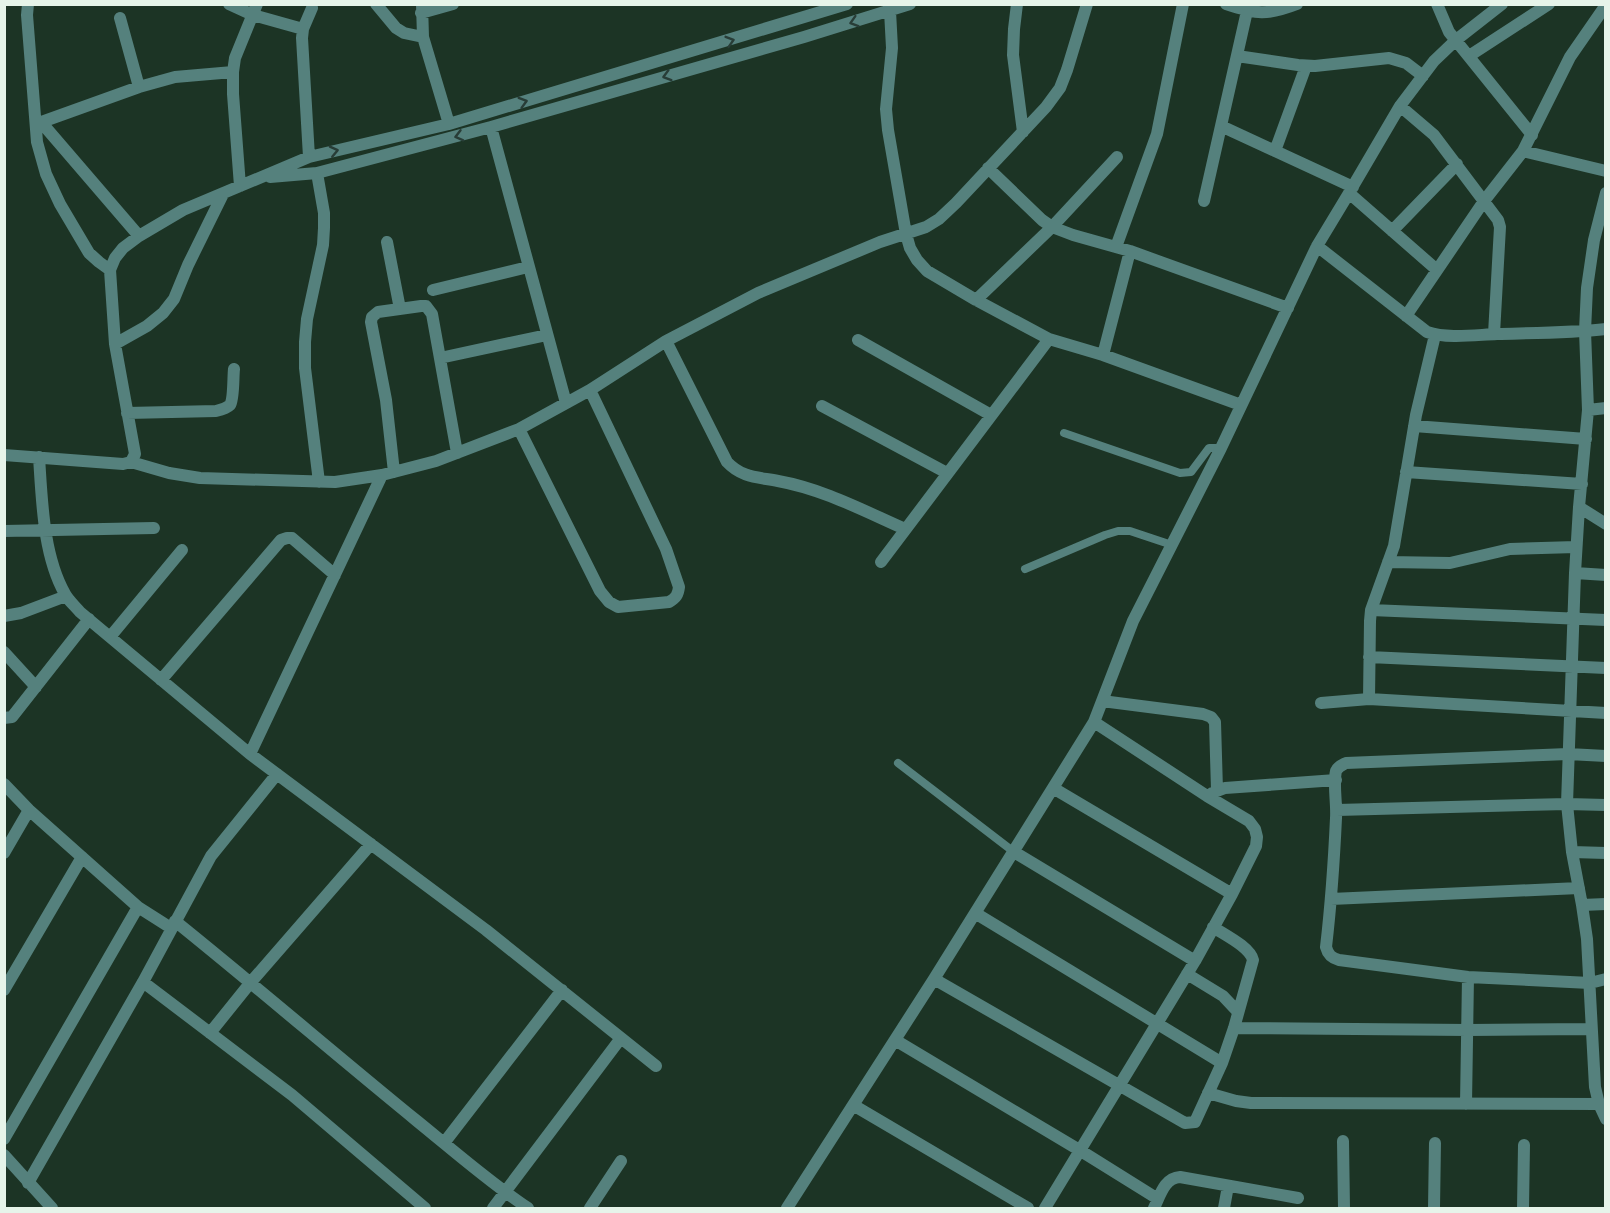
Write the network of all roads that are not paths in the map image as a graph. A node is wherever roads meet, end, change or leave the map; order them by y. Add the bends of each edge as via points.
1 (28, 4) edge
2 (229, 4) edge
3 (376, 4) edge
4 (453, 4) edge
5 (847, 4) edge
6 (910, 4) edge
7 (1017, 4) edge
8 (1087, 4) edge
9 (1183, 4) edge
10 (1226, 4) edge
11 (1297, 4) edge
12 (1437, 4) edge
13 (1502, 4) edge
14 (1549, 4) edge
15 (1605, 5) edge
16 (312, 8) dead end
17 (421, 9) edge
18 (255, 10) edge
19 (890, 11) junction
20 (1247, 11) junction
21 (120, 18) dead end
22 (303, 29) junction
23 (423, 37) junction
24 (1456, 40) junction
25 (1237, 56) junction
26 (1469, 56) junction
27 (1306, 66) junction
28 (233, 72) junction
29 (1423, 76) junction
30 (139, 87) junction
31 (1400, 106) junction
32 (39, 123) junction
33 (449, 124) junction
34 (1221, 126) junction
35 (491, 127) junction
36 (1023, 132) junction
37 (1532, 135) junction
38 (1275, 151) junction
39 (1523, 151) junction
40 (309, 157) junction
41 (1117, 157) dead end
42 (1456, 164) junction
43 (988, 168) junction
44 (1605, 171) edge
45 (317, 173) junction
46 (260, 178) junction
47 (240, 186) junction
48 (1351, 190) junction
49 (1605, 193) edge
50 (223, 194) junction
51 (1204, 201) dead end
52 (1484, 201) junction
53 (1052, 227) junction
54 (1392, 231) junction
55 (906, 234) junction
56 (139, 236) junction
57 (1600, 241) edge
58 (387, 242) dead end
59 (1317, 246) junction
60 (1116, 247) junction
61 (1130, 252) junction
62 (528, 267) junction
63 (110, 270) junction
64 (1437, 270) junction
65 (433, 290) dead end
66 (976, 300) junction
67 (1288, 308) junction
68 (400, 309) junction
69 (1406, 316) junction
70 (1605, 329) edge
71 (1585, 331) junction
72 (1494, 334) junction
73 (547, 335) junction
74 (1435, 335) junction
75 (1049, 339) junction
76 (858, 340) dead end
77 (666, 341) junction
78 (115, 344) junction
79 (1103, 355) junction
80 (440, 358) junction
81 (234, 369) dead end
82 (590, 390) junction
83 (566, 403) junction
84 (1241, 405) junction
85 (822, 406) dead end
86 (1605, 408) edge
87 (1588, 410) junction
88 (127, 413) junction
89 (991, 415) junction
90 (1414, 426) junction
91 (519, 429) junction
92 (1064, 433) dead end
93 (1586, 439) junction
94 (1221, 448) junction
95 (457, 453) junction
96 (4, 455) edge
97 (39, 457) junction
98 (131, 462) junction
99 (1406, 472) junction
100 (947, 473) junction
101 (388, 474) junction
102 (319, 482) junction
103 (1582, 484) junction
104 (1579, 507) junction
105 (1605, 524) edge
106 (154, 528) dead end
107 (905, 529) junction
108 (44, 530) junction
109 (4, 531) edge
110 (1172, 545) junction
111 (1576, 547) junction
112 (182, 550) dead end
113 (881, 562) dead end
114 (1388, 562) junction
115 (1025, 569) dead end
116 (1575, 573) junction
117 (334, 575) junction
118 (1605, 575) edge
119 (66, 596) junction
120 (1371, 610) junction
121 (4, 616) edge
122 (89, 619) junction
123 (1573, 619) junction
124 (1605, 621) edge
125 (110, 637) junction
126 (4, 652) edge
127 (1369, 657) junction
128 (1571, 666) junction
129 (1605, 668) edge
130 (161, 680) junction
131 (36, 687) junction
132 (1369, 699) junction
133 (1102, 701) junction
134 (1321, 703) dead end
135 (1570, 711) junction
136 (1605, 713) edge
137 (4, 718) edge
138 (1094, 722) junction
139 (250, 754) junction
140 (1568, 754) junction
141 (1605, 756) edge
142 (898, 763) dead end
143 (277, 774) junction
144 (1336, 780) junction
145 (4, 784) edge
146 (1053, 788) junction
147 (1212, 793) junction
148 (1567, 804) junction
149 (1605, 805) edge
150 (29, 810) junction
151 (1337, 810) junction
152 (371, 844) junction
153 (1014, 852) junction
154 (1572, 852) junction
155 (4, 853) edge
156 (1605, 853) edge
157 (82, 857) junction
158 (1579, 888) junction
159 (1232, 894) junction
160 (1331, 899) junction
161 (1605, 904) edge
162 (1582, 905) junction
163 (138, 907) junction
164 (975, 913) junction
165 (173, 924) junction
166 (1213, 927) junction
167 (1195, 962) junction
168 (1187, 974) junction
169 (1468, 977) junction
170 (934, 979) junction
171 (1605, 979) edge
172 (143, 982) junction
173 (251, 982) junction
174 (1590, 983) junction
175 (4, 990) edge
176 (562, 990) junction
177 (1238, 1012) junction
178 (1156, 1024) junction
179 (1234, 1028) junction
180 (1592, 1029) junction
181 (1468, 1030) junction
182 (210, 1033) junction
183 (621, 1038) junction
184 (895, 1040) junction
185 (1599, 1057) edge
186 (1222, 1063) junction
187 (656, 1066) dead end
188 (1120, 1085) junction
189 (1208, 1093) junction
190 (1466, 1104) junction
191 (1599, 1104) junction
192 (853, 1105) junction
193 (1605, 1119) edge
194 (4, 1139) edge
195 (1343, 1141) dead end
196 (444, 1143) junction
197 (1435, 1143) dead end
198 (1524, 1145) dead end
199 (1081, 1151) junction
200 (4, 1155) edge
201 (621, 1161) dead end
202 (28, 1183) junction
203 (1228, 1186) junction
204 (505, 1193) junction
205 (1298, 1198) dead end
206 (1156, 1204) edge
207 (45, 1206) edge
208 (425, 1209) edge
209 (493, 1209) edge
210 (528, 1209) edge
211 (590, 1209) edge
212 (787, 1209) edge
213 (1028, 1209) edge
214 (1045, 1209) edge
215 (1224, 1209) edge
216 (1344, 1209) edge
217 (1434, 1209) edge
218 (1523, 1209) edge

1 - 32 street
2 - 18 street
3 - 23 street via 396,28
4 - 17 street
33 -> 5 street
6 - 19 street
7 - 36 street via 1013,55
8 - 36 street via 1060,88
9 - 60 street via 1156,134
10 - 20 street
11 - 20 street via 1279,12
12 - 24 street
13 - 24 street
14 - 26 street
15 - 37 street via 1570,57
16 - 22 street
17 - 23 street
18 - 22 street
18 - 28 street
19 -> 35 street
19 - 55 street via 892,48 886,109
20 - 25 street
21 - 30 street
22 - 40 street
23 - 33 street
24 - 26 street
24 - 29 street
25 - 27 street
25 - 34 street
26 - 37 street
27 - 29 street via 1389,58 1406,63
27 - 38 street
28 - 30 street via 175,77
28 - 47 street
29 - 31 street
30 - 32 street
31 - 42 street via 1434,135
31 - 48 street
32 - 56 street
32 - 63 street via 37,142 60,204 89,253
40 -> 33 street
34 - 38 street
34 - 51 street
35 -> 45 street
35 - 62 street
36 - 43 street
37 - 39 street
38 - 48 street
39 - 44 street
39 - 52 street
40 - 46 street
41 - 53 street
42 - 52 street
42 - 54 street
43 - 53 street
43 - 55 street via 939,219
45 - 46 street
45 - 102 street via 324,213 323,245 307,319 305,368
46 - 47 street
47 - 50 street
48 - 54 street
48 - 59 street
49 - 57 street
50 - 56 street via 183,210
50 - 78 street via 174,298 147,326
52 - 64 street
52 - 72 street via 1500,227
53 - 60 street
53 - 66 street
54 - 64 street
55 - 66 street via 910,248 927,271
55 - 77 street via 758,293
56 - 63 street via 123,248
57 - 71 street via 1587,288
58 - 68 street
59 - 67 street
59 - 69 street
60 - 61 street
61 - 67 street
61 - 79 street
62 - 65 street
62 - 73 street
63 - 78 street
64 - 69 street
66 - 75 street
67 - 84 street
68 - 80 street via 429,308
68 - 101 street via 378,312 371,322 386,400
69 - 74 street
70 - 71 street
71 - 72 street
71 - 87 street
72 - 74 street
73 - 80 street
73 - 83 street
74 - 90 street
75 - 79 street
75 - 89 street
76 - 89 street
77 - 82 street
77 - 107 street via 727,462 736,471 815,490
78 - 88 street
79 - 84 street
80 - 95 street
81 - 88 street via 232,399 224,408
82 - 83 street
82 - 91 street via 666,549 679,587 679,593 669,602 618,607 609,603
83 - 91 street
84 - 94 street
85 - 100 street
86 - 87 street
87 - 93 street
88 - 98 street via 135,454
89 - 100 street
90 - 93 street
90 - 99 street
91 - 95 street
92 - 94 lane via 1180,473 1191,472 1209,448
93 - 103 street
94 - 110 street
95 - 101 street
96 - 97 street
97 - 98 street
97 - 108 street
98 - 102 street via 200,478
99 - 103 street
99 - 114 street
100 - 107 street
101 - 102 street
101 - 117 street
103 - 104 street
104 - 105 street
104 - 111 street
106 - 108 street
107 - 113 street
108 - 109 street
108 - 119 street
110 - 115 lane via 1130,531 1118,531
110 - 133 street via 1133,621
111 - 114 street via 1510,549 1450,563
111 - 116 street
112 - 125 street
114 - 120 street
116 - 118 street
116 - 123 street
117 - 130 street via 292,538 282,540
117 - 139 street
119 - 121 street
119 - 122 street
120 - 123 street
120 - 127 street
122 - 125 street
122 - 131 street
123 - 124 street
123 - 128 street
125 - 130 street
126 - 131 street
127 - 128 street
127 - 132 street
128 - 129 street
128 - 135 street
130 - 139 street
131 - 137 street via 12,717
132 - 134 street
132 - 135 street
133 - 138 street
133 - 147 street via 1211,717 1215,722
135 - 136 street
135 - 140 street
138 - 146 street
138 - 147 street
139 - 143 street
140 - 141 street
140 - 144 street via 1346,762 1336,771
140 - 148 street
142 - 153 lane
143 - 152 street
143 - 165 street via 211,856
144 - 147 street
144 - 151 street
145 - 150 street
146 - 153 street
146 - 159 street
147 - 159 street via 1249,821 1257,837
148 - 149 street
148 - 151 street
148 - 154 street
150 - 155 street
150 - 157 street
151 - 160 street
152 - 173 street
152 - 176 street
153 - 164 street
153 - 167 street
154 - 156 street
154 - 158 street
157 - 163 street
157 - 175 street
158 - 160 street
158 - 162 street
159 - 166 street
160 - 169 street via 1326,947 1333,958
161 - 162 street
162 - 174 street
163 - 165 street
163 - 194 street
164 - 170 street
164 - 178 street
165 - 172 street
165 - 173 street
166 - 167 street
166 - 177 street via 1252,956
167 - 168 street
168 - 177 street via 1223,996
168 - 178 street
169 - 174 street
169 - 181 street
170 - 184 street
170 - 188 street
171 - 174 street
172 - 182 street
172 - 202 street
173 - 182 street
173 - 196 street
174 - 180 street
176 - 183 street
176 - 196 street
177 - 179 street
178 - 186 street
178 - 188 street
179 - 181 street
179 - 186 street
180 - 181 street
180 - 185 street
181 - 190 street
182 - 208 street via 292,1095
183 - 187 street
183 - 204 street
184 - 192 street
184 - 199 street
185 - 191 street via 1595,1087
186 - 189 street
188 - 189 street via 1190,1124 1195,1122
188 - 199 street
189 - 190 street via 1251,1103
190 - 191 street
191 - 193 street
192 - 212 street
192 - 213 street
195 - 216 street
196 - 204 street
197 - 217 street
198 - 218 street
199 - 206 street
199 - 214 street
200 - 202 street
201 - 211 street
202 - 207 street
203 - 205 street
203 - 206 street via 1174,1177
203 - 215 street
204 - 209 street
204 - 210 street

